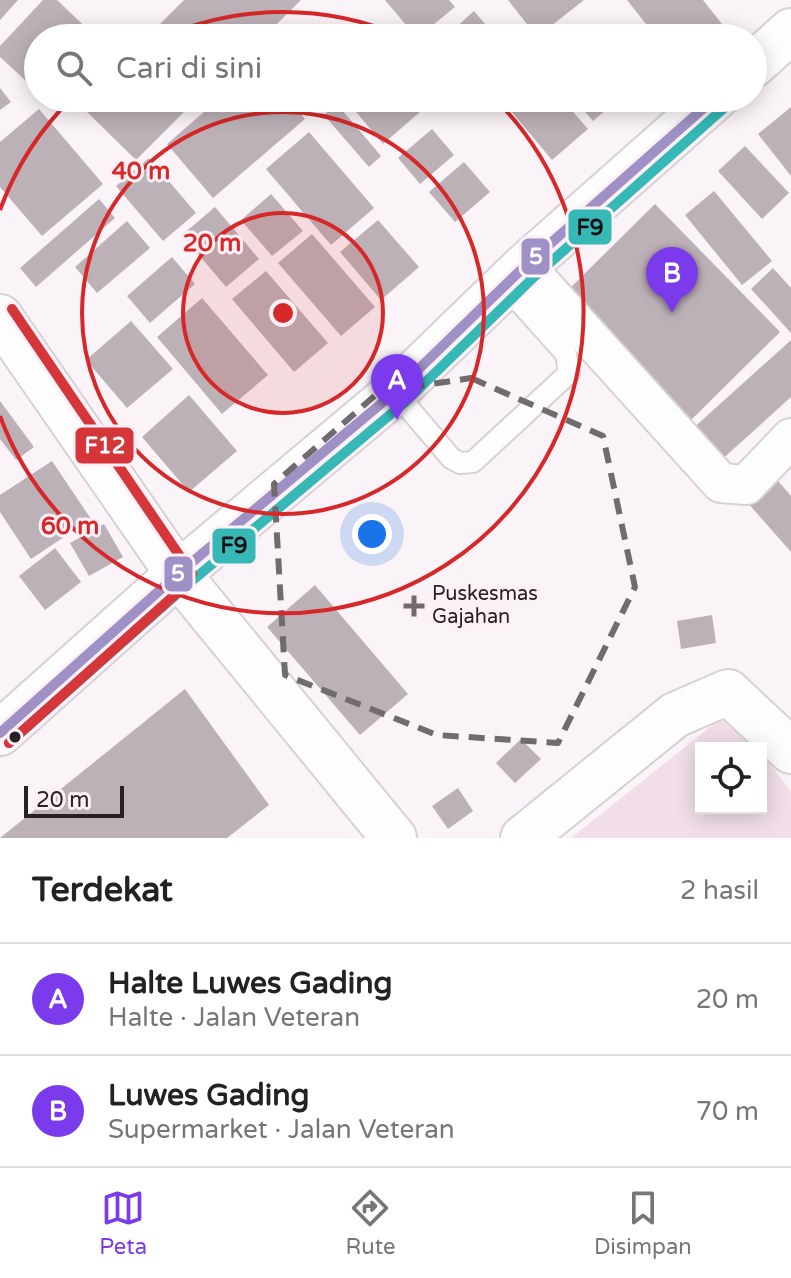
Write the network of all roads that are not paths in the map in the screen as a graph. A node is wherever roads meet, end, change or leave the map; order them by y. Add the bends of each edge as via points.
1 (791, 31) edge
2 (767, 52) edge
3 (699, 112) edge
4 (515, 276) junction
5 (0, 317) edge
6 (395, 392) junction
7 (791, 438) edge
8 (178, 574) junction
9 (0, 733) edge
10 (791, 751) edge
11 (394, 838) edge
12 (523, 838) edge

1 - 2 main road
3 - 4 main road
4 - 6 main road
4 - 6 lane via 566,354 569,373 473,462 451,458
4 - 7 street via 721,483 746,485
5 - 8 main road
6 - 8 main road
8 - 9 main road
8 - 11 main road
10 - 12 main road via 728,692 675,715

